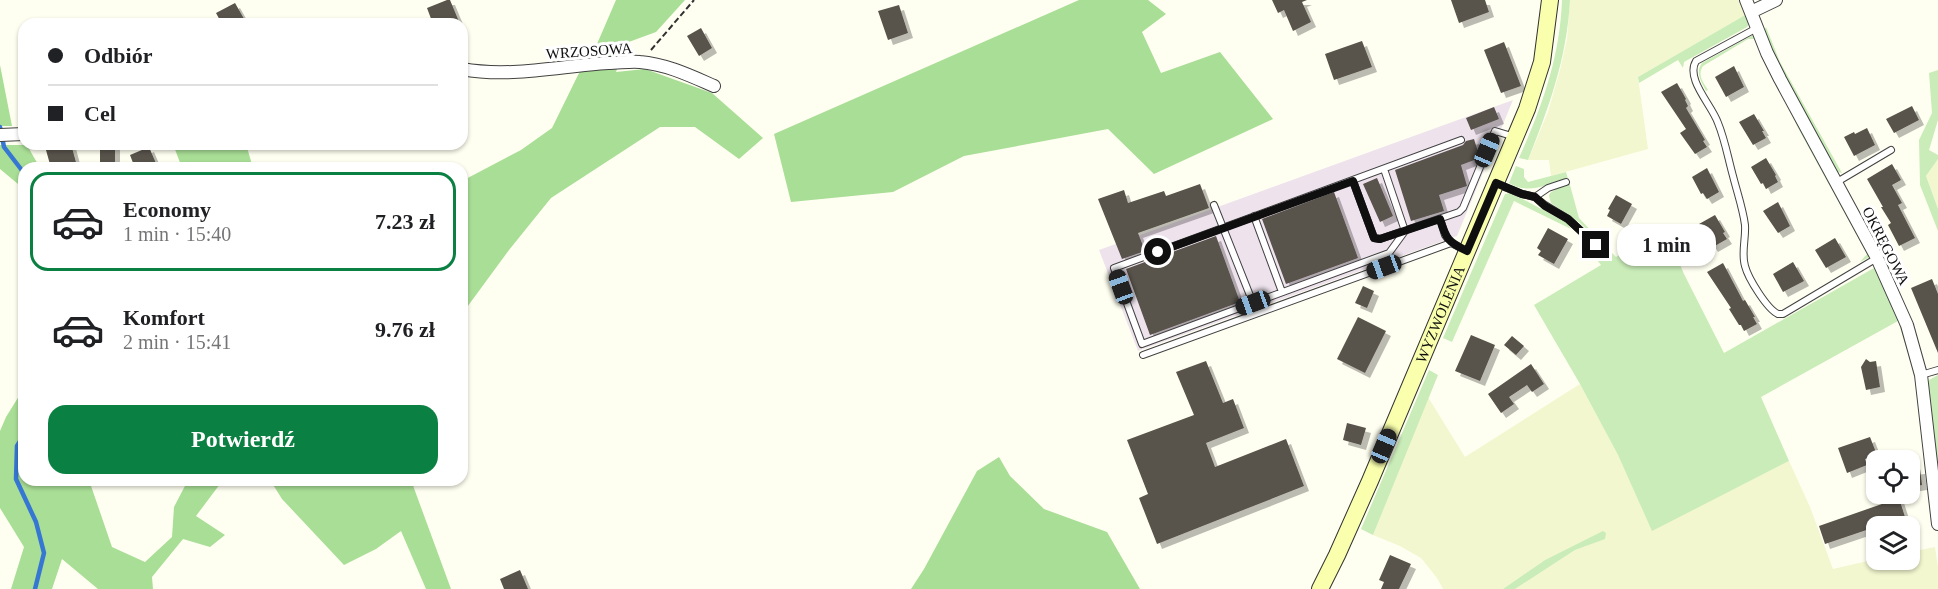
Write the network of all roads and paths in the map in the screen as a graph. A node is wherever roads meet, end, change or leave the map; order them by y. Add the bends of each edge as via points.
1 (694, 0) edge
2 (1550, 0) edge
3 (1776, 0) edge
4 (1749, 6) edge
5 (1757, 28) junction
6 (641, 62) junction
7 (468, 70) edge
8 (714, 86) dead end
9 (18, 134) edge
10 (0, 135) edge
11 (1516, 137) junction
12 (1461, 140) dead end
13 (1891, 150) dead end
14 (1384, 169) junction
15 (1353, 181) junction
16 (1566, 182) dead end
17 (1837, 182) junction
18 (1496, 183) junction
19 (1535, 197) junction
20 (1214, 205) dead end
21 (1254, 216) junction
22 (1440, 219) junction
23 (1223, 227) junction
24 (1405, 231) junction
25 (1450, 243) junction
26 (1596, 245) dead end
27 (1467, 251) junction
28 (1877, 258) junction
29 (1282, 292) junction
30 (1253, 303) junction
31 (1143, 355) dead end
32 (1938, 370) edge
33 (1921, 375) junction
34 (1938, 524) edge
35 (1320, 589) edge

1 - 6 path
2 - 11 street, WYZWOLENIA via 1542,62
3 - 4 street
4 - 5 street, OKRĘGOWA
5 - 17 street, OKRĘGOWA via 1780,79
5 - 28 lane via 1696,61 1692,70 1719,123 1743,214 1743,255 1749,276 1769,307 1783,314
6 - 7 street, WRZOSOWA via 509,73
6 - 8 street, WRZOSOWA via 680,71
9 - 10 street
11 - 18 street, WYZWOLENIA
11 - 22 lane via 1496,131 1463,208
12 - 14 lane
13 - 17 lane
14 - 15 lane
14 - 24 lane
15 - 21 lane
15 - 24 lane via 1374,238
16 - 19 lane
17 - 28 street, OKRĘGOWA
18 - 19 lane
18 - 27 street, WYZWOLENIA
19 - 26 lane via 1568,219
20 - 23 lane
21 - 23 lane
21 - 29 lane
22 - 24 lane
22 - 25 lane
23 - 30 lane
23 - 30 lane via 1114,268 1142,344
24 - 29 lane via 1389,253
25 - 27 lane
25 - 31 lane
27 - 35 street, WYZWOLENIA
28 - 33 street, OKRĘGOWA via 1907,325
29 - 30 lane
32 - 33 lane
33 - 34 street, OKRĘGOWA

